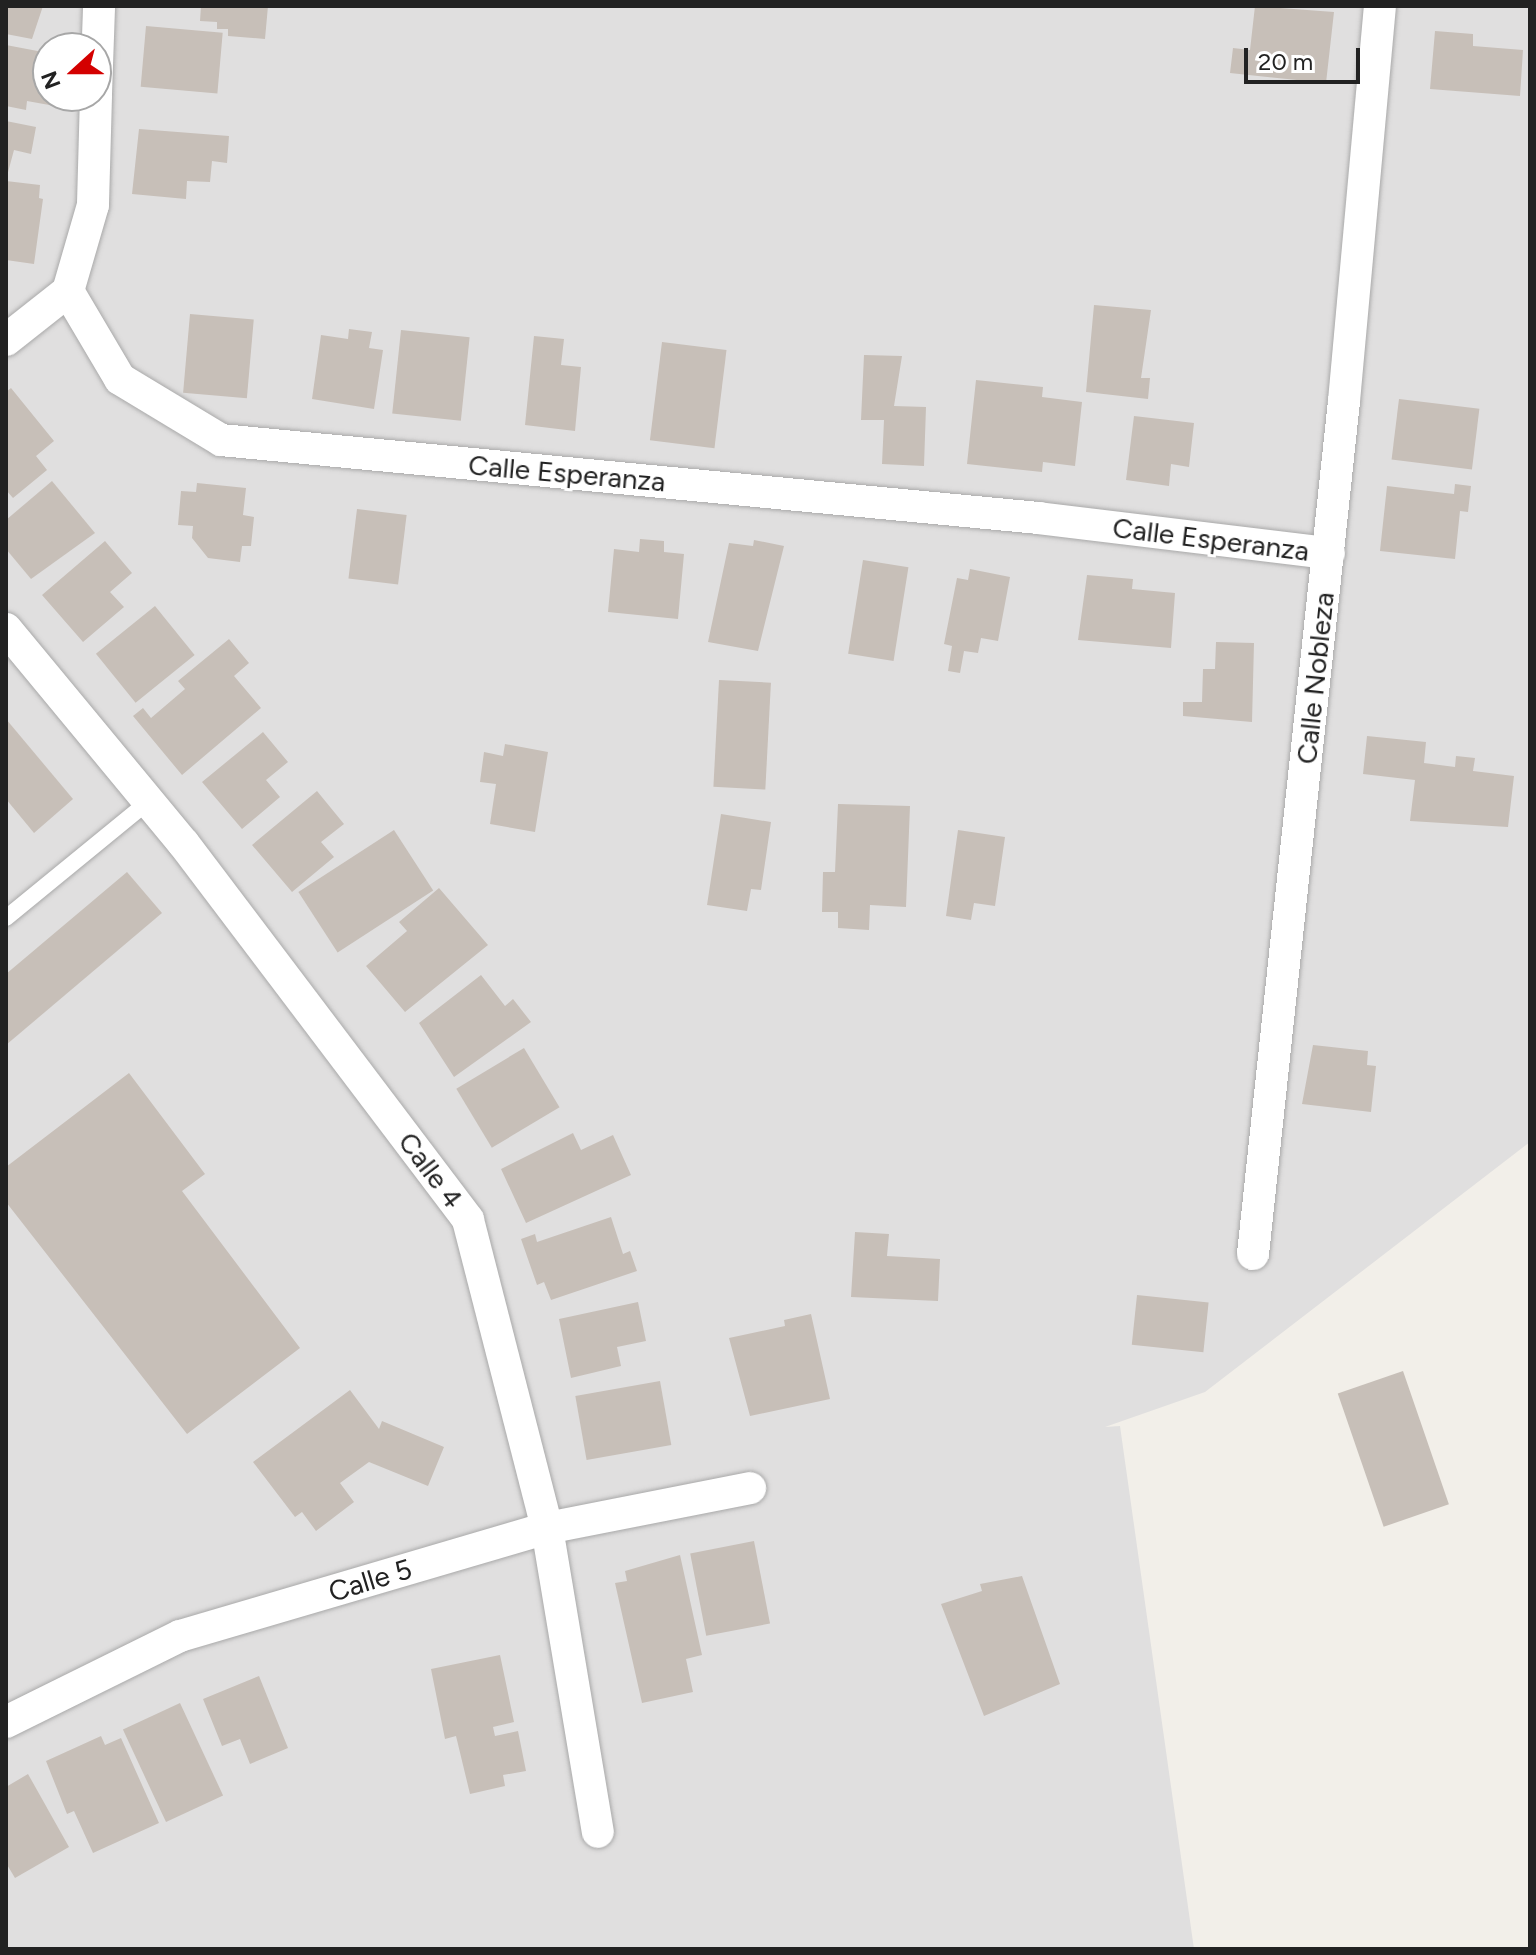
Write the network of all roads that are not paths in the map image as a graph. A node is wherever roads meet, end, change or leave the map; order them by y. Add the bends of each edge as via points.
1 (99, 6) edge
2 (1380, 6) edge
3 (98, 32) edge
4 (96, 112) edge
5 (68, 291) junction
6 (6, 340) edge
7 (1329, 553) junction
8 (6, 629) edge
9 (149, 801) junction
10 (6, 918) edge
11 (1253, 1254) dead end
12 (750, 1488) dead end
13 (547, 1528) junction
14 (6, 1722) edge
15 (598, 1832) dead end

1 - 3 street
2 - 7 street, Calle Nobleza
4 - 5 street via 93,205
5 - 6 street
5 - 7 street, Calle Esperanza via 120,379 221,440 1038,518
7 - 11 street, Calle Nobleza
8 - 9 street, Calle 4
9 - 10 lane
9 - 13 street, Calle 4 via 468,1220
12 - 13 street, Calle 5
13 - 14 street, Calle 5 via 180,1636
13 - 15 street, Calle 4

